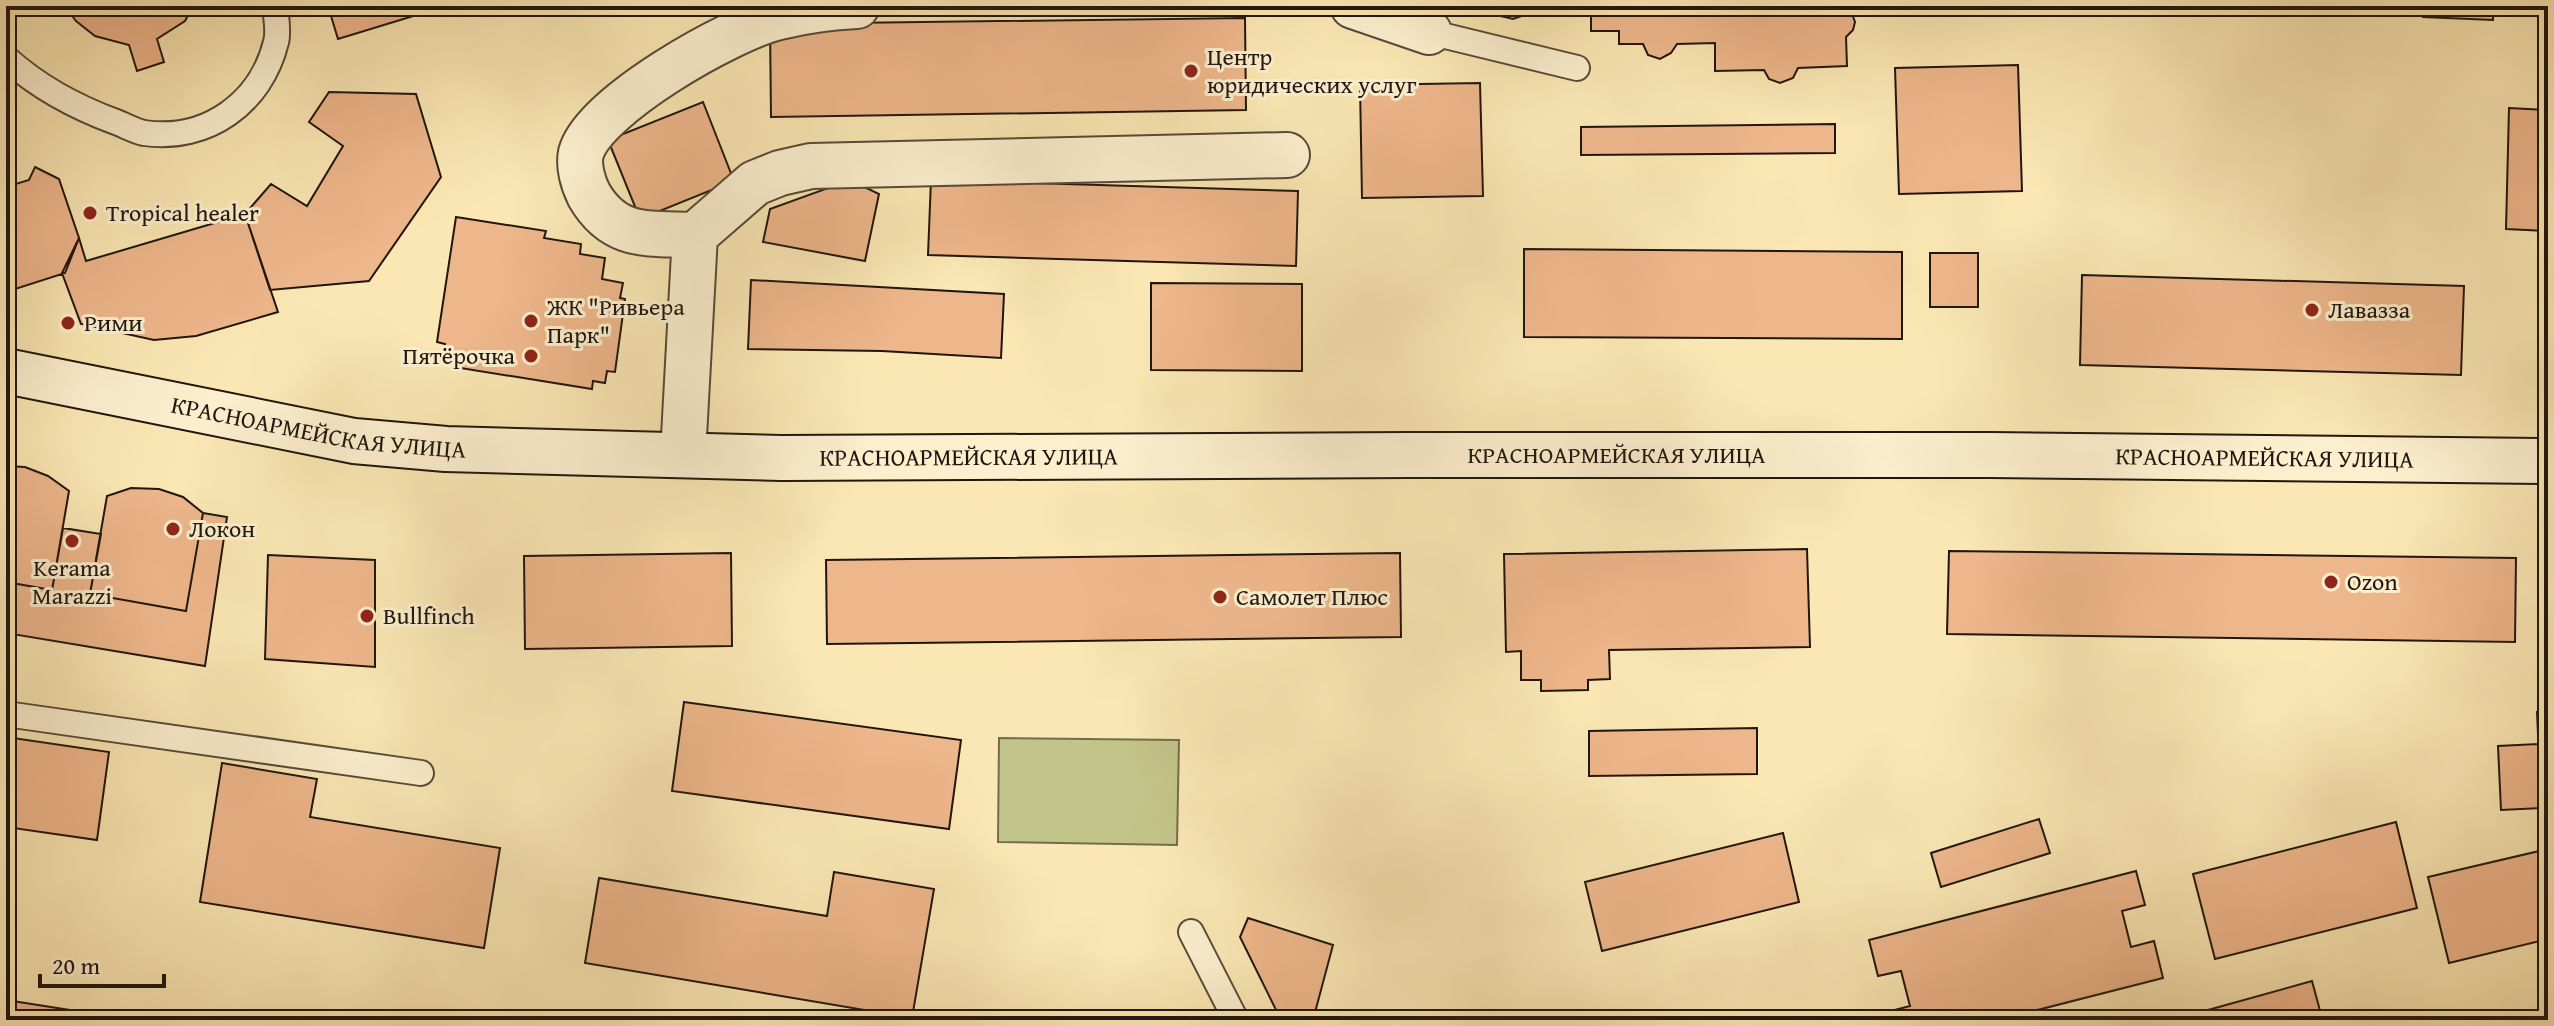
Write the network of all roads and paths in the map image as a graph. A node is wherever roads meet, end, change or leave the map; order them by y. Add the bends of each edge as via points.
1 (275, 6) edge
2 (857, 6) edge
3 (1353, 6) edge
4 (1429, 32) joint
5 (6, 58) edge
6 (1577, 68) dead end
7 (1287, 155) dead end
8 (695, 235) junction
9 (6, 371) edge
10 (683, 455) junction
11 (2548, 461) edge
12 (6, 714) edge
13 (421, 773) dead end
14 (1191, 932) dead end
15 (1236, 1020) edge

1 - 5 lane via 277,40 261,81 235,112 191,132 143,133 80,109
2 - 8 street via 777,17 725,38 691,55 603,119 588,139 580,168 599,212 615,226 635,233
3 - 4 street
4 - 6 lane
7 - 8 street via 811,166 755,183
8 - 10 street
9 - 10 street, КРАСНОАРМЕЙСКАЯ УЛИЦА via 354,441 446,449
10 - 11 street, КРАСНОАРМЕЙСКАЯ УЛИЦА via 1990,455
12 - 13 lane
14 - 15 lane

